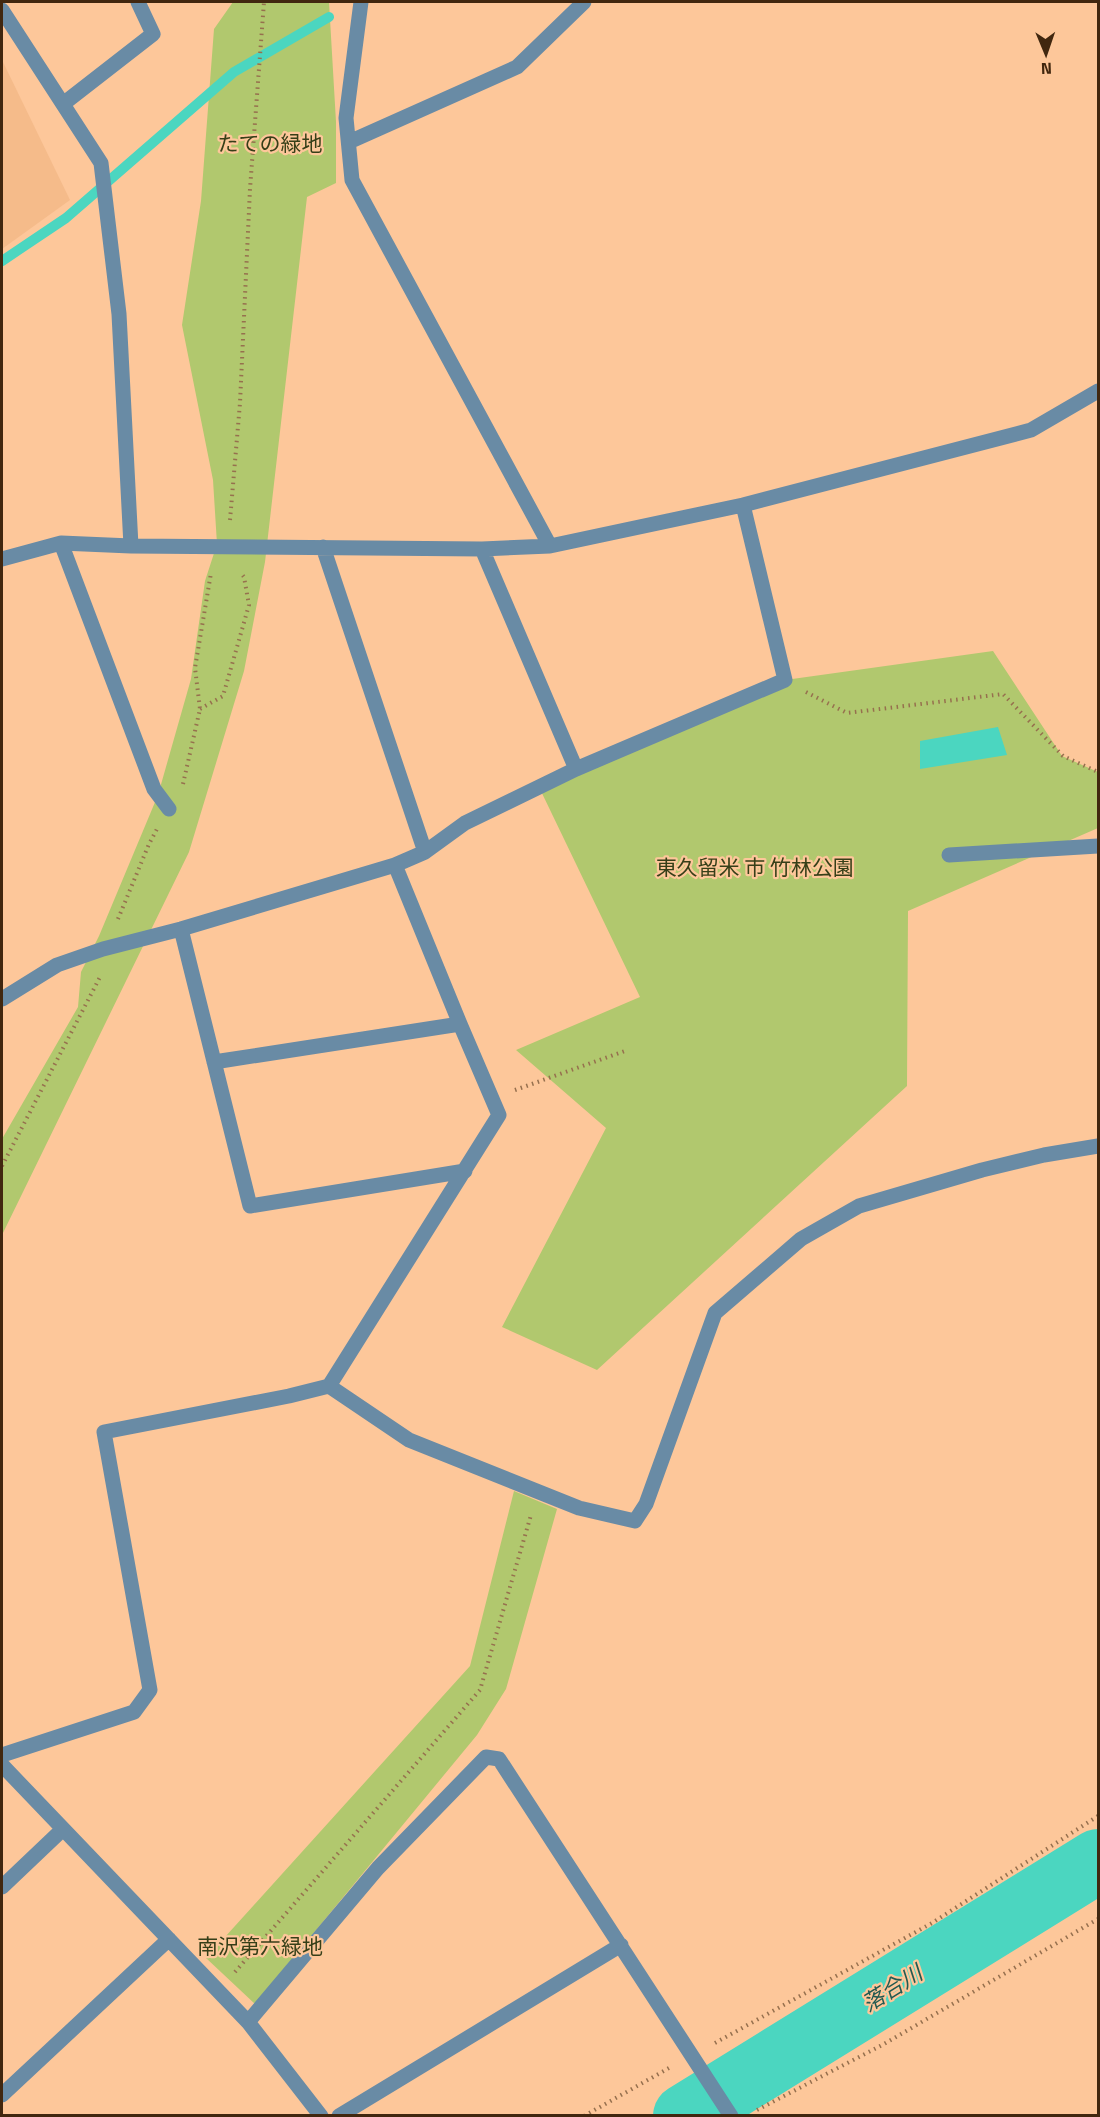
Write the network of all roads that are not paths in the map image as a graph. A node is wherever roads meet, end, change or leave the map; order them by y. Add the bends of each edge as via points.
1 (138, 2) edge
2 (361, 2) edge
3 (584, 2) edge
4 (2, 10) edge
5 (63, 104) junction
6 (349, 142) junction
7 (1098, 391) edge
8 (743, 505) junction
9 (62, 543) junction
10 (131, 546) junction
11 (550, 546) junction
12 (323, 547) junction
13 (482, 549) junction
14 (2, 559) edge
15 (576, 769) junction
16 (169, 809) road end
17 (1098, 846) edge
18 (424, 852) junction
19 (949, 855) dead end
20 (395, 865) junction
21 (181, 929) junction
22 (2, 999) edge
23 (460, 1024) junction
24 (214, 1062) junction
25 (1098, 1146) edge
26 (465, 1171) junction
27 (329, 1386) junction
28 (2, 1755) edge
29 (2, 1765) edge
30 (63, 1829) junction
31 (2, 1887) edge
32 (169, 1939) junction
33 (621, 1945) junction
34 (249, 2022) junction
35 (2, 2095) edge
36 (321, 2115) edge
37 (339, 2115) edge
38 (731, 2115) edge

1 - 5 street via 153,33
2 - 6 street via 346,118
3 - 6 street via 517,67
4 - 5 street
5 - 10 street via 101,163 118,314
6 - 11 street via 352,180
7 - 8 street via 1031,430
8 - 11 street
8 - 15 street via 785,680
9 - 10 street
9 - 14 street
9 - 16 street via 154,789
10 - 12 street
11 - 13 street
12 - 13 street
12 - 18 street
13 - 15 street
15 - 18 street via 465,823
17 - 19 street
18 - 20 street
20 - 21 street
20 - 23 street
21 - 22 street via 57,965
21 - 24 street
23 - 24 street
23 - 26 street via 499,1115
24 - 26 street via 250,1206
25 - 27 street via 993,1167 859,1206 801,1239 715,1312 646,1504 635,1521 579,1508 409,1440
26 - 27 street
27 - 28 street via 104,1431 150,1690 134,1712
29 - 30 street
30 - 31 street
30 - 32 street
32 - 34 street
32 - 35 street
33 - 34 street via 499,1759 486,1757 378,1868
33 - 37 street
33 - 38 street
34 - 36 street

